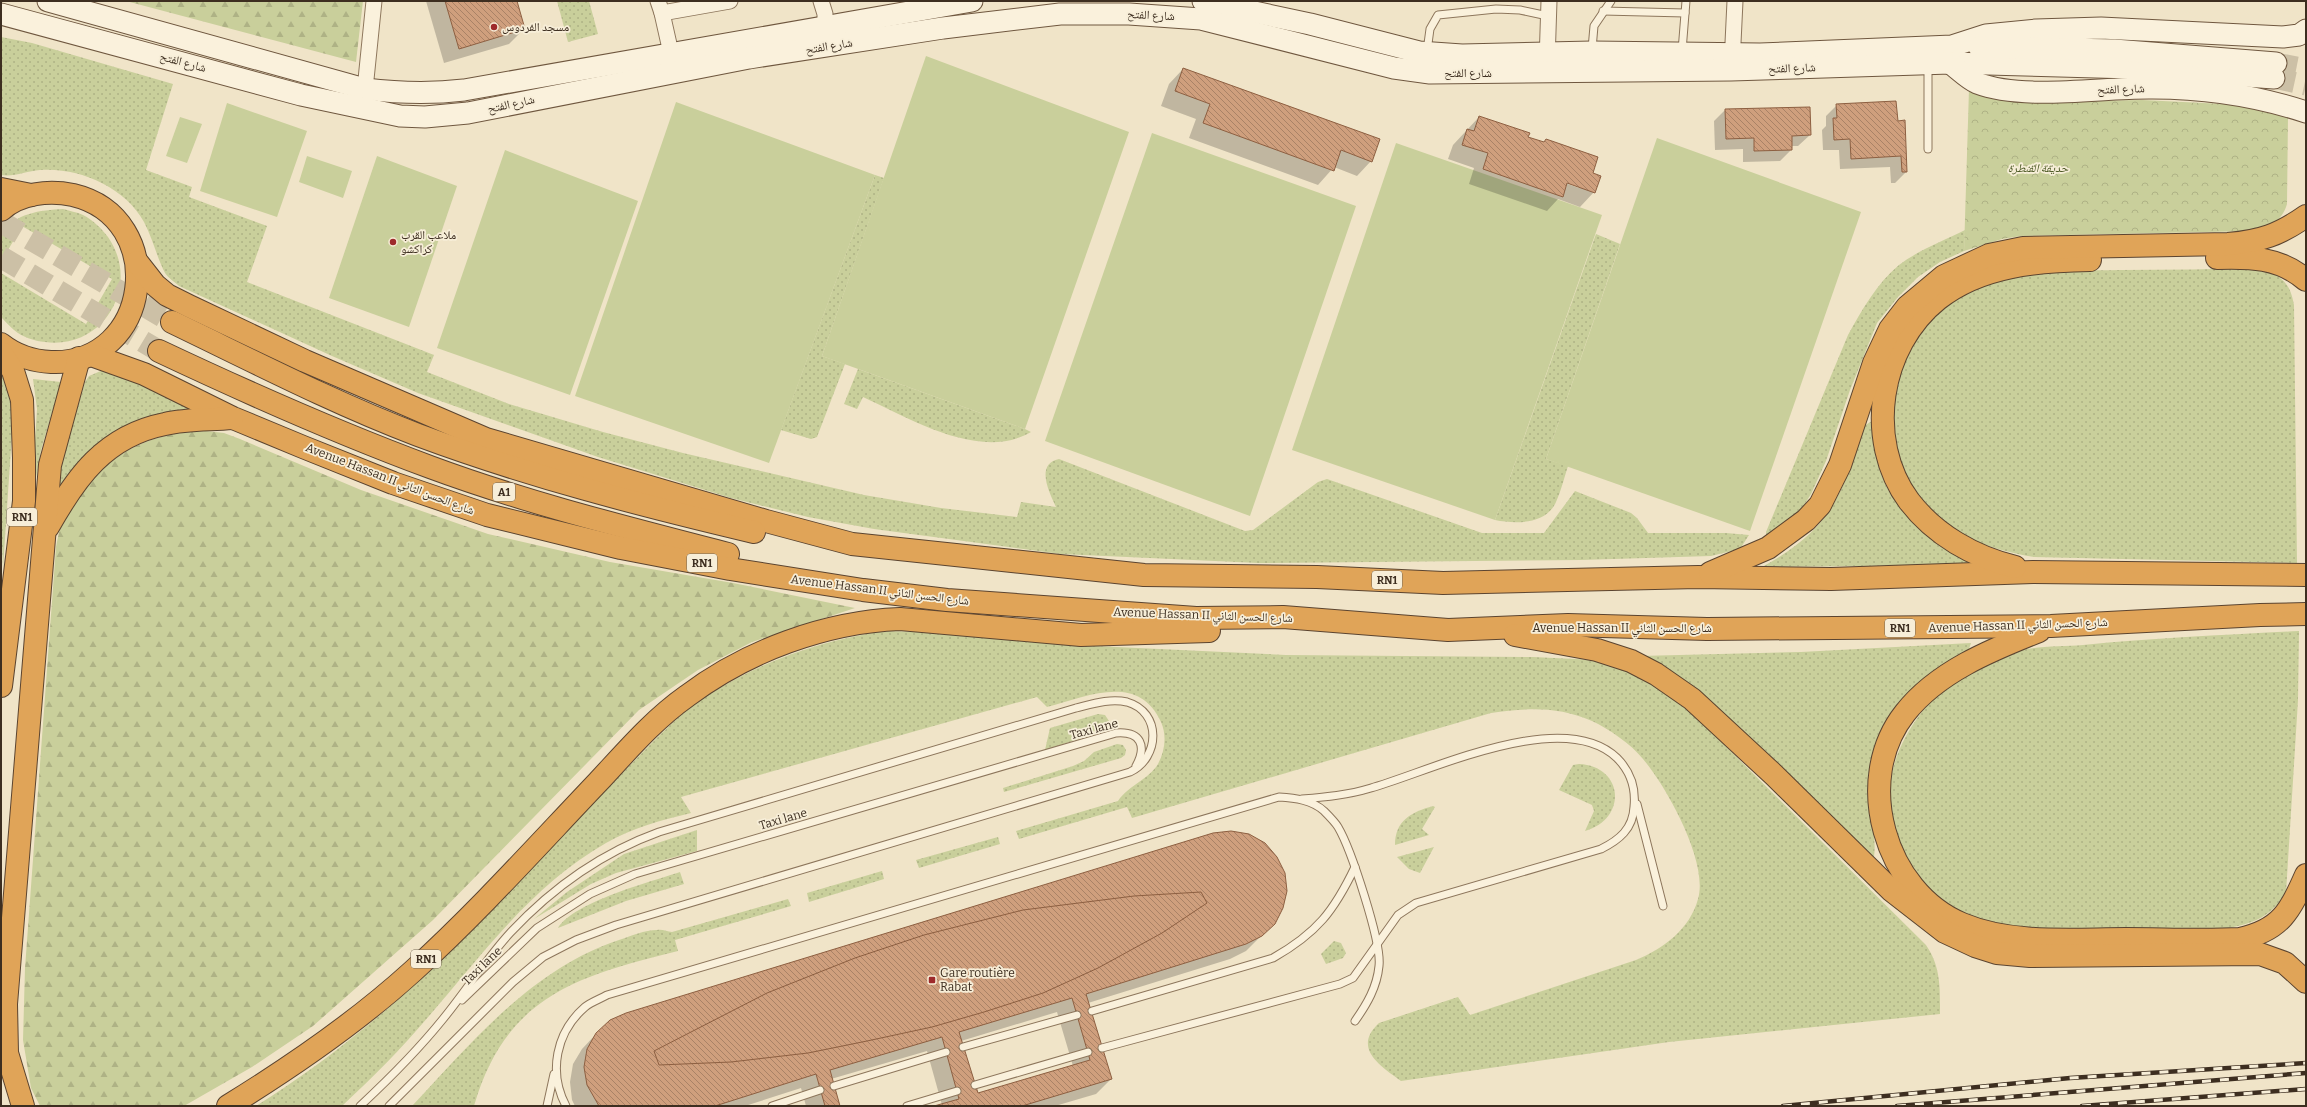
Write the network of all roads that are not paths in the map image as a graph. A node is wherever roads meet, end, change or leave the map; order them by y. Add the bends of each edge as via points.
1 (48, 1) edge
2 (374, 1) edge
3 (730, 1) edge
4 (821, 1) edge
5 (965, 1) edge
6 (1611, 1) edge
7 (1686, 1) edge
8 (1735, 1) edge
9 (1203, 6) edge
10 (660, 7) edge
11 (1549, 8) edge
12 (1603, 11) junction
13 (1685, 13) junction
14 (1, 14) edge
15 (965, 25) junction
16 (825, 26) junction
17 (2306, 30) edge
18 (1344, 44) junction
19 (1426, 53) junction
20 (1682, 53) junction
21 (1951, 55) junction
22 (673, 62) junction
23 (1593, 62) junction
24 (1732, 62) junction
25 (1547, 63) junction
26 (1928, 64) junction
27 (2275, 70) tunnel mouth
28 (365, 88) junction
29 (363, 110) junction
30 (2306, 112) edge
31 (1928, 149) dead end
32 (1, 189) edge
33 (30, 195) junction
34 (1, 210) edge
35 (2306, 216) edge
36 (137, 262) junction
37 (2306, 280) edge
38 (172, 322) tunnel mouth
39 (1, 344) edge
40 (160, 351) tunnel mouth
41 (1, 353) edge
42 (85, 357) junction
43 (233, 418) junction
44 (45, 531) junction
45 (852, 544) junction
46 (2033, 572) junction
47 (2306, 574) edge
48 (1698, 577) junction
49 (863, 590) junction
50 (2306, 614) edge
51 (1348, 622) junction
52 (2051, 626) junction
53 (1495, 629) junction
54 (1, 686) edge
55 (1134, 770) junction
56 (1635, 797) junction
57 (1302, 799) junction
58 (1355, 866) junction
59 (2306, 875) edge
60 (1663, 906) dead end
61 (1377, 945) junction
62 (2306, 982) edge
63 (1092, 1011) dead end
64 (1077, 1015) dead end
65 (442, 1020) junction
66 (1355, 1021) dead end
67 (964, 1047) dead end
68 (1102, 1048) dead end
69 (946, 1052) dead end
70 (1088, 1052) dead end
71 (555, 1070) junction
72 (975, 1085) dead end
73 (834, 1086) dead end
74 (820, 1090) dead end
75 (957, 1091) dead end
76 (23, 1106) edge
77 (228, 1106) edge
78 (360, 1106) edge
79 (389, 1106) edge
80 (547, 1106) edge
81 (566, 1106) edge
82 (772, 1106) edge
83 (907, 1106) edge

1 - 28 street, شارع الفتح
2 - 28 street
3 - 10 street
4 - 16 street
5 - 15 street
5 - 16 street, شارع الفتح
6 - 12 lane
7 - 13 lane
8 - 24 street
9 - 15 street, شارع الفتح via 1129,14 1076,13 1021,17
9 - 18 street, شارع الفتح via 1259,12
10 - 22 street
11 - 19 lane via 1496,9 1438,15 1430,30
11 - 25 street
12 - 13 lane
12 - 23 lane via 1594,26
13 - 20 lane
14 - 29 street, شارع الفتح
15 - 22 street, شارع الفتح
16 - 22 street, شارع الفتح
17 - 21 street, شارع الفتح via 2299,35 2282,37 2101,28 2036,30 1986,35
18 - 19 street, شارع الفتح via 1392,46
18 - 25 street, شارع الفتح via 1394,68 1430,73
19 - 25 street, شارع الفتح
20 - 23 street, شارع الفتح
20 - 24 street, شارع الفتح
21 - 24 street, شارع الفتح
21 - 26 street, شارع الفتح
21 - 27 street via 2114,50
21 - 30 street, شارع الفتح via 1976,82 1996,88 2027,92 2162,88 2240,94
22 - 28 street, شارع الفتح via 464,90 403,93
22 - 29 street, شارع الفتح via 468,112 425,117
23 - 24 street, شارع الفتح
23 - 25 street, شارع الفتح
24 - 26 street, شارع الفتح
26 - 31 lane
28 - 29 street
32 - 33 highway
33 - 34 highway
33 - 36 highway via 58,192 86,198 109,214 128,235
35 - 48 highway via 2273,236 2251,242 2023,248 1989,255 1944,276 1907,307 1890,329 1874,363 1840,465 1820,505 1801,525 1768,548
36 - 42 highway via 138,284 134,306 124,326 109,342
36 - 45 highway, RN1 via 155,285 188,306 305,361 486,439
37 - 46 highway via 2287,266 2252,257 2039,263 1994,270 1977,277 1938,298 1921,314 1896,354 1883,399 1882,426 1898,482 1909,501 1925,519 1969,551 1991,561
38 - 45 highway, A1 via 264,367 410,432 537,476 767,535
39 - 42 highway via 10,352 36,362 64,363
40 - 49 highway, A1 via 261,399 357,440 432,468 622,527
41 - 54 highway, RN1 via 13,371 22,400 24,458 24,501
42 - 43 highway, Avenue Hassan II شارع الحسن الثاني / RN1 via 144,374
42 - 44 highway via 52,451
43 - 44 highway via 165,424 140,432 108,449 70,489
43 - 49 highway, Avenue Hassan II شارع الحسن الثاني / RN1 via 393,483 488,515 621,548
44 - 76 highway via 6,1004 7,1053
45 - 48 highway, RN1 via 1144,575 1317,577 1443,583
46 - 47 highway, RN1
46 - 48 highway, RN1 via 1831,579
49 - 51 highway, Avenue Hassan II شارع الحسن الثاني / RN1 via 947,600 1105,613 1196,618 1283,617
50 - 52 highway, Avenue Hassan II شارع الحسن الثاني / RN1
51 - 53 highway, Avenue Hassan II شارع الحسن الثاني / RN1 via 1448,630
51 - 77 highway, RN1 via 1288,630 1081,635 900,619 878,620 826,629 748,660 686,696 653,725 414,971 354,1021
52 - 53 highway, Avenue Hassan II شارع الحسن الثاني / RN1 via 1699,628 1568,625
52 - 59 highway via 1995,649 1957,670 1920,697 1904,714 1892,736 1883,762 1880,784 1883,826 1890,849 1901,871 1920,894 1937,909 1961,924 1989,933 2052,939 2229,939 2260,935 2272,927 2293,904
53 - 62 highway via 1542,642 1597,650 1631,661 1656,674 1692,699 1891,890 1945,932 1975,946 1997,953 2030,956 2260,954 2285,963
55 - 65 lane, Taxi lane via 1141,758 1142,745 1134,734 1116,733 635,874 590,894 537,928
55 - 65 lane via 1150,756 1154,743 1153,730 1148,718 1140,710 1116,700 1101,702 659,832 609,853 576,874 539,904 509,934
55 - 79 lane via 616,925 576,940 544,957 513,982
56 - 57 lane via 1632,779 1623,764 1611,752 1576,739 1556,739 1523,740 1371,788 1347,794
56 - 60 lane
56 - 61 lane via 1634,816 1627,830 1617,841 1601,849 1416,903 1398,915
57 - 58 lane via 1323,810 1337,826
57 - 71 lane via 1279,797 1252,804 607,995 586,1006 569,1024 559,1046
58 - 61 lane
58 - 63 lane via 1340,898 1324,918 1293,946 1274,958
61 - 66 lane via 1380,964 1377,980
61 - 68 lane via 1353,978 1340,984
64 - 67 lane
65 - 78 lane via 386,1082
69 - 73 lane
70 - 72 lane
71 - 80 lane
71 - 81 lane via 560,1094
74 - 82 lane
75 - 83 lane

